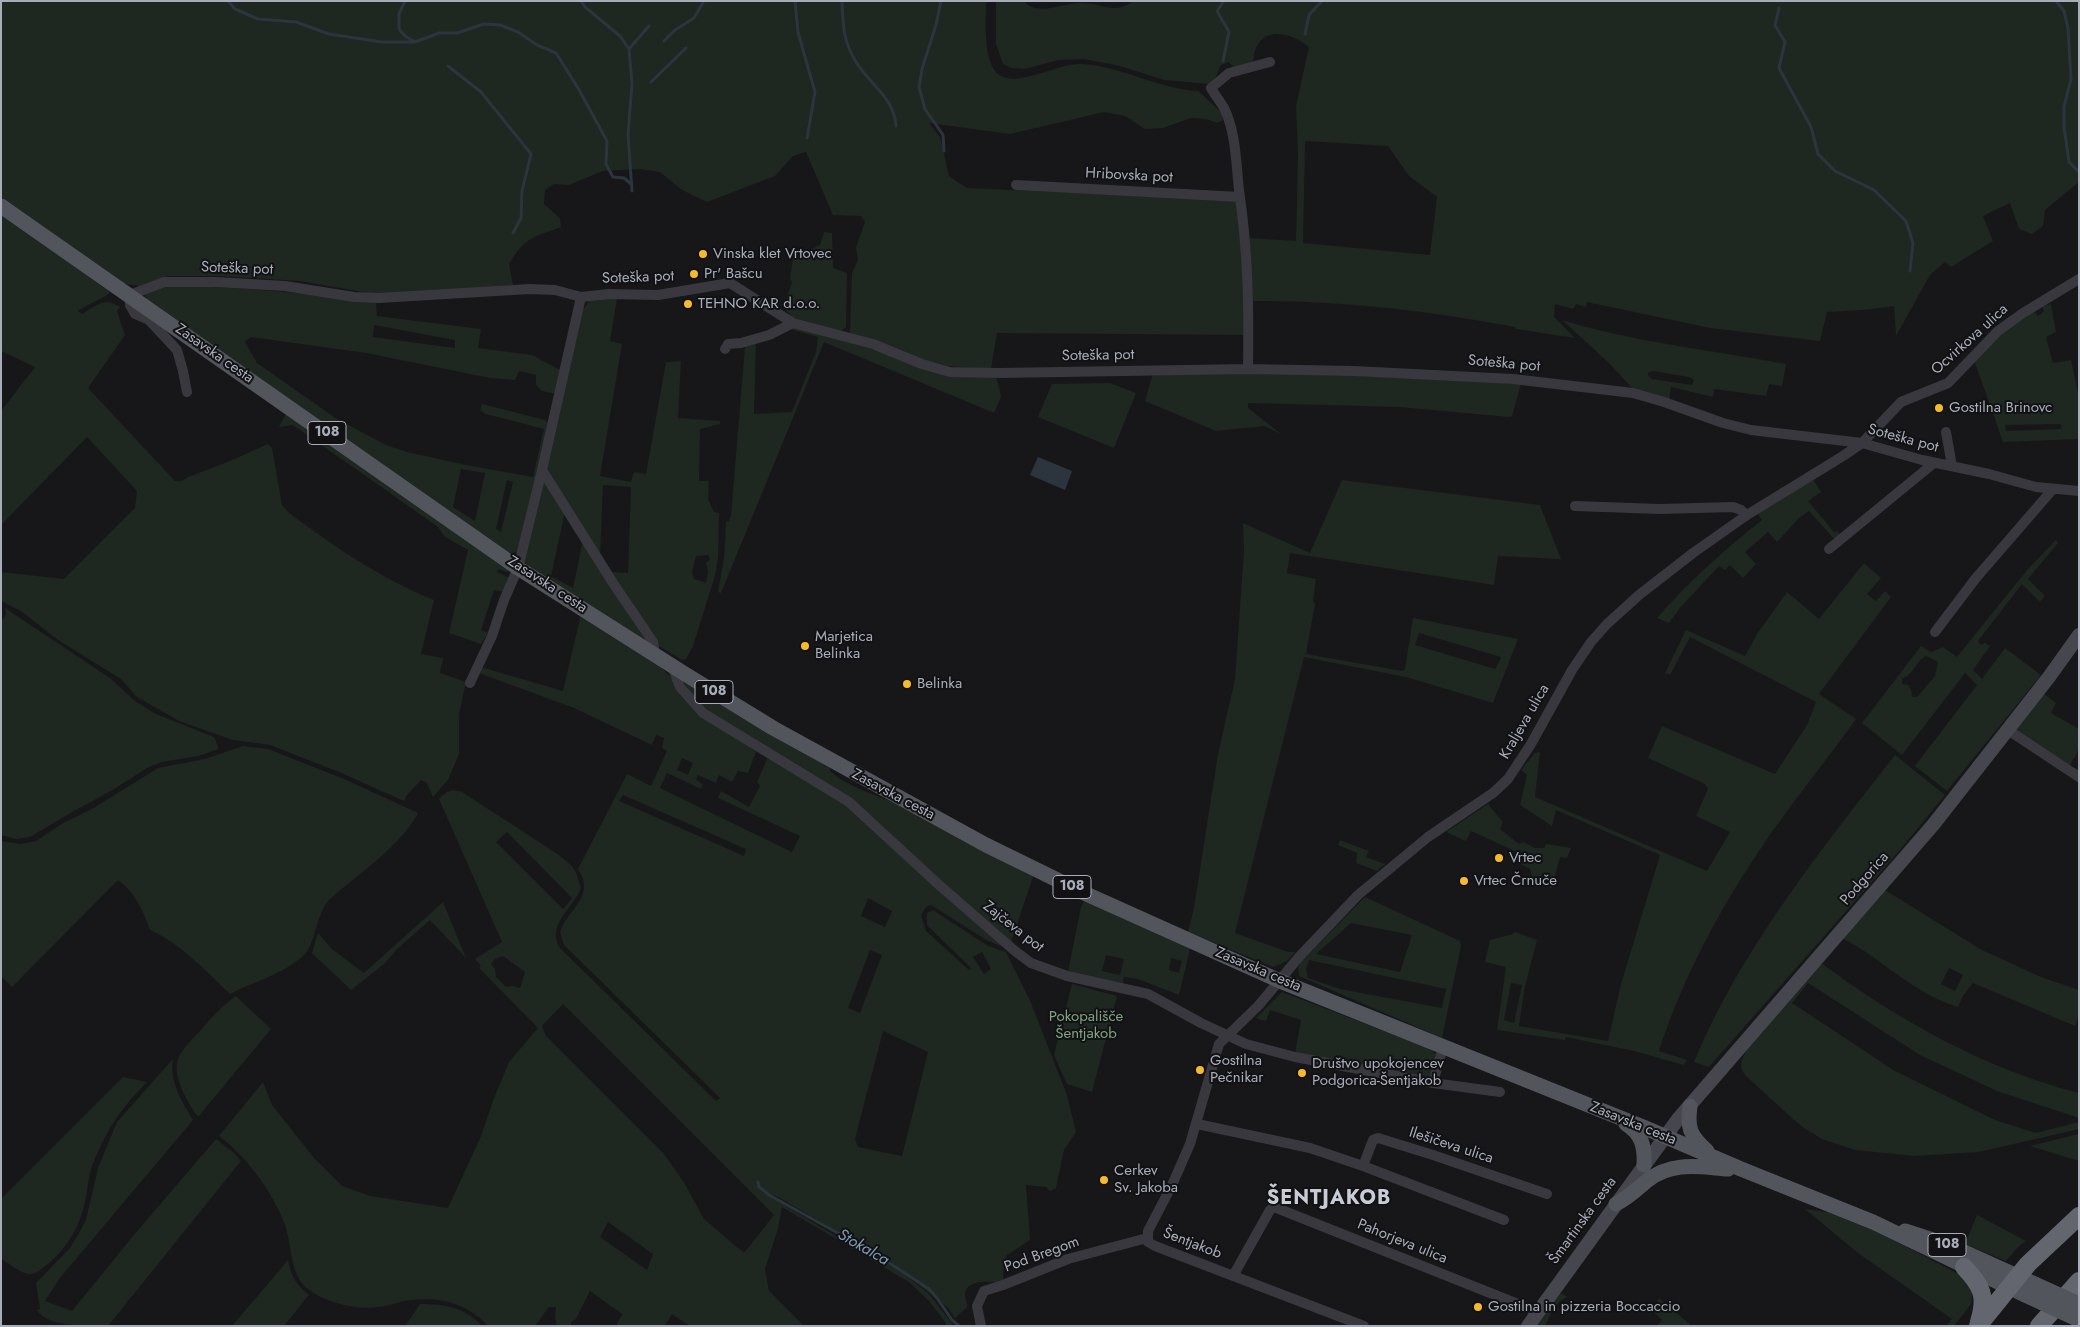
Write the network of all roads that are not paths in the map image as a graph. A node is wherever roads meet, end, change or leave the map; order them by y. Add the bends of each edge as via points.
1 (1270, 62) dead end
2 (1016, 185) dead end
3 (1240, 197) junction
4 (1, 206) edge
5 (2079, 280) edge
6 (130, 295) junction
7 (582, 297) junction
8 (793, 323) junction
9 (725, 349) dead end
10 (1248, 368) junction
11 (186, 392) dead end
12 (1946, 432) dead end
13 (1862, 443) junction
14 (1934, 463) junction
15 (1952, 466) junction
16 (542, 470) junction
17 (2054, 489) junction
18 (2079, 491) edge
19 (1575, 506) dead end
20 (1748, 515) junction
21 (1829, 550) dead end
22 (518, 568) junction
23 (1935, 632) dead end
24 (2077, 640) edge
25 (655, 655) junction
26 (672, 666) junction
27 (470, 683) dead end
28 (2008, 730) junction
29 (2079, 777) edge
30 (1280, 981) junction
31 (1228, 1037) junction
32 (1443, 1047) junction
33 (1433, 1083) junction
34 (1500, 1092) dead end
35 (1690, 1106) junction
36 (1608, 1113) junction
37 (1197, 1124) junction
38 (1665, 1136) junction
39 (1713, 1158) junction
40 (1644, 1165) junction
41 (1363, 1166) junction
42 (1741, 1169) junction
43 (1547, 1194) dead end
44 (1616, 1204) junction
45 (2079, 1216) edge
46 (1504, 1220) dead end
47 (1873, 1222) junction
48 (1147, 1238) junction
49 (1964, 1267) junction
50 (1233, 1276) junction
51 (2079, 1280) edge
52 (2013, 1282) junction
53 (2030, 1290) junction
54 (2079, 1306) edge
55 (1538, 1312) junction
56 (2079, 1320) edge
57 (1978, 1325) edge
58 (981, 1326) edge
59 (1364, 1326) edge
60 (1528, 1326) edge
61 (2039, 1326) edge
62 (2062, 1326) edge

1 - 3 street via 1229,73 1211,88 1224,108 1231,128
2 - 3 street, Hribovska pot
3 - 10 street via 1250,298
4 - 6 main road, Zasavska cesta / 108
5 - 13 street, Ocvirkova ulica via 1998,331 1944,386 1901,402
6 - 7 street, Soteška pot via 164,282 216,282 285,286 354,298 530,289 555,290
6 - 11 street via 130,305 135,314 149,320 177,350
6 - 22 main road, Zasavska cesta / 108
7 - 8 street, Soteška pot via 658,295 730,283
7 - 16 street
8 - 9 street via 769,335 728,344
8 - 10 street, Soteška pot via 873,344 950,372
10 - 13 street, Soteška pot via 1503,378 1596,389 1649,397 1751,430
12 - 15 street
13 - 14 street, Soteška pot
13 - 20 street, Kraljeva ulica
14 - 15 street, Soteška pot
14 - 21 street
15 - 17 street, Soteška pot
16 - 22 street
16 - 25 street via 653,642
17 - 18 street, Soteška pot
17 - 23 street via 1976,578
19 - 20 street via 1733,507
20 - 30 street, Kraljeva ulica via 1639,595 1607,624 1578,662 1532,744 1508,778 1494,793 1428,837 1358,895
22 - 25 main road, Zasavska cesta / 108
22 - 27 street
24 - 28 main road, Podgorica
25 - 26 main road, Zasavska cesta / 108
26 - 30 main road, Zasavska cesta / 108 via 849,771 986,845
26 - 31 street, Zajčeva pot via 680,687 704,713 849,802 1031,963 1067,976 1148,994
28 - 29 street
28 - 35 main road, Podgorica via 1902,861
30 - 31 street, Šentjakob
30 - 32 main road, Zasavska cesta / 108
31 - 33 street, Zajčeva pot via 1295,1056
31 - 37 street, Šentjakob via 1217,1047
32 - 33 street
32 - 36 main road, Zasavska cesta / 108
33 - 34 street, Zajčeva pot
35 - 38 main road, Podgorica
35 - 39 main road via 1690,1132
36 - 38 main road, Zasavska cesta / 108
36 - 40 main road via 1640,1136
37 - 41 street via 1301,1146
37 - 48 street, Šentjakob
38 - 39 main road, Zasavska cesta / 108
38 - 40 main road, Šmartinska cesta
39 - 42 main road, Zasavska cesta / 108
40 - 44 main road, Šmartinska cesta
41 - 43 street, Ilešičeva ulica via 1373,1140 1378,1138
41 - 46 street
42 - 44 main road via 1693,1165 1676,1167 1648,1180 1631,1196
42 - 47 main road, Zasavska cesta / 108
44 - 55 main road, Šmartinska cesta
45 - 52 highway
47 - 49 main road, Zasavska cesta / 108
47 - 52 main road, Zasavska cesta / 108 via 1951,1246
48 - 50 street, Šentjakob via 1154,1246
48 - 58 street, Pod Bregom via 1068,1259 984,1291 977,1306
49 - 52 main road, Zasavska cesta / 108
49 - 57 highway via 1983,1292
50 - 55 street, Pahorjeva ulica via 1274,1208
50 - 59 street, Šentjakob
51 - 61 highway
52 - 53 main road, Zasavska cesta / 108
52 - 57 highway
53 - 54 main road, 108, bridge
53 - 56 main road, 108, bridge
54 - 62 highway
55 - 60 main road, Šmartinska cesta

